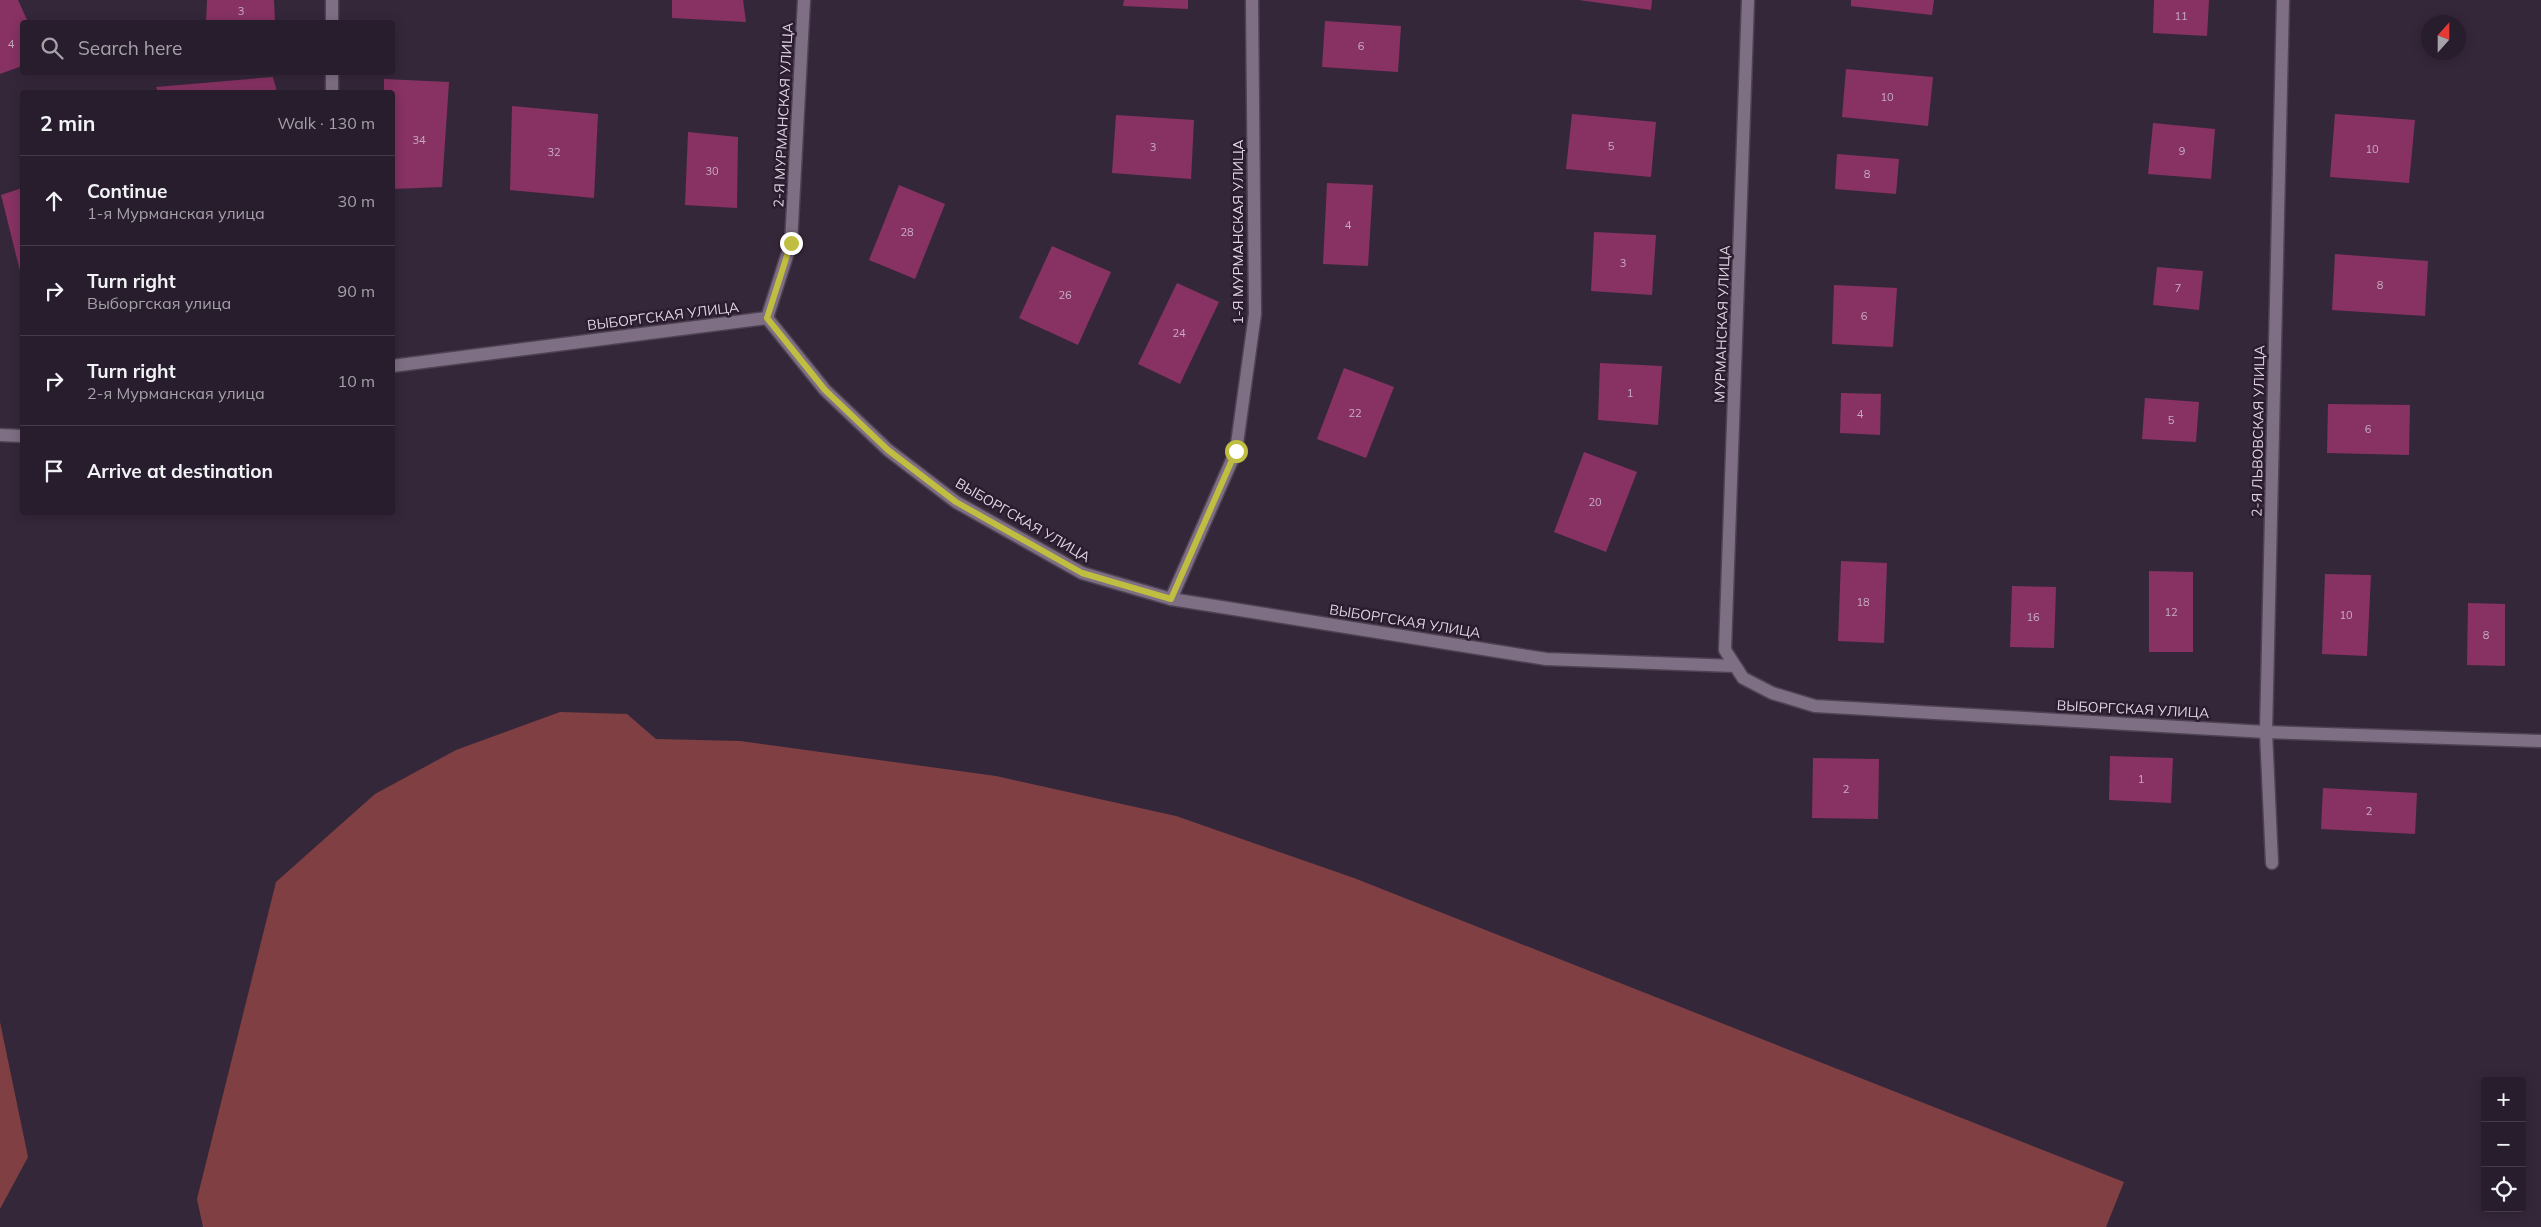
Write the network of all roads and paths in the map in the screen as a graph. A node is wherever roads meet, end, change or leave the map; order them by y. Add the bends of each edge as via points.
1 (332, 0) edge
2 (804, 0) edge
3 (1252, 0) edge
4 (1748, 0) edge
5 (2283, 0) edge
6 (332, 20) edge
7 (332, 75) edge
8 (332, 90) edge
9 (767, 318) junction
10 (395, 366) edge
11 (0, 435) edge
12 (20, 436) edge
13 (1171, 599) junction
14 (1725, 650) joint
15 (1735, 666) junction
16 (2266, 732) junction
17 (2541, 741) edge
18 (2272, 863) dead end

1 - 6 street
2 - 9 street, 2-Я МУРМАНСКАЯ УЛИЦА via 791,243
3 - 13 street, 1-Я МУРМАНСКАЯ УЛИЦА via 1254,324 1236,451
4 - 14 street, МУРМАНСКАЯ УЛИЦА
5 - 16 street, 2-Я ЛЬВОВСКАЯ УЛИЦА
7 - 8 street
9 - 10 street, ВЫБОРГСКАЯ УЛИЦА
9 - 13 street, ВЫБОРГСКАЯ УЛИЦА via 825,390 888,450 956,502 1082,573
11 - 12 street
13 - 15 street, ВЫБОРГСКАЯ УЛИЦА via 1546,658
14 - 15 street, ВЫБОРГСКАЯ УЛИЦА
15 - 16 street, ВЫБОРГСКАЯ УЛИЦА via 1743,678 1772,693 1816,706
16 - 17 street, ВЫБОРГСКАЯ УЛИЦА
16 - 18 street, 2-Я ЛЬВОВСКАЯ УЛИЦА

